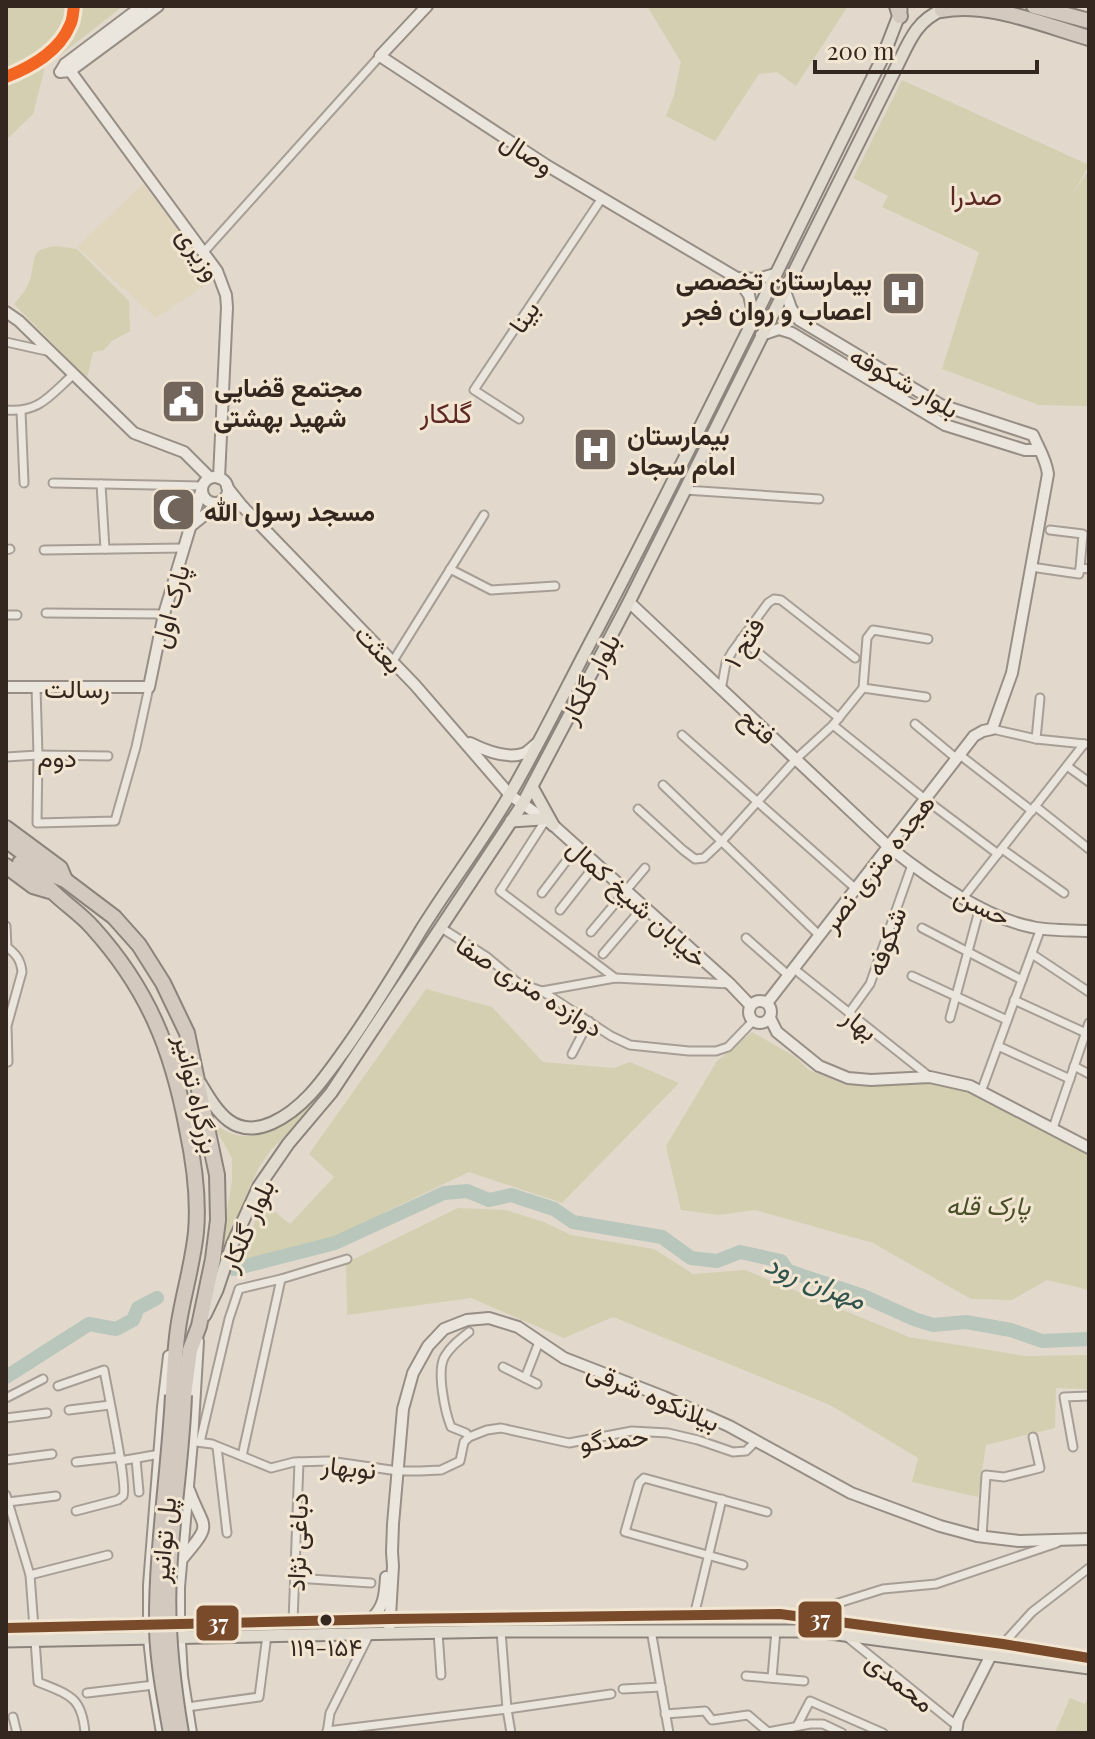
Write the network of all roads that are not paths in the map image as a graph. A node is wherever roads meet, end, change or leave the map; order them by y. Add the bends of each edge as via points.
1 (142, 6) edge
2 (158, 6) edge
3 (427, 6) edge
4 (1034, 6) edge
5 (944, 8) edge
6 (989, 8) edge
7 (900, 9) edge
8 (1089, 21) edge
9 (1089, 38) edge
10 (380, 56) junction
11 (67, 67) junction
12 (602, 198) junction
13 (203, 253) junction
14 (775, 274) junction
15 (737, 278) junction
16 (785, 291) junction
17 (6, 312) edge
18 (754, 317) junction
19 (799, 320) junction
20 (792, 333) junction
21 (761, 335) junction
22 (6, 342) edge
23 (52, 353) junction
24 (74, 374) junction
25 (6, 410) edge
26 (21, 411) junction
27 (519, 419) dead end
28 (1039, 450) junction
29 (24, 483) dead end
30 (53, 483) dead end
31 (208, 483) junction
32 (101, 484) junction
33 (227, 487) junction
34 (685, 490) junction
35 (819, 499) dead end
36 (222, 501) junction
37 (243, 507) junction
38 (484, 515) dead end
39 (192, 525) junction
40 (1050, 530) dead end
41 (184, 548) junction
42 (105, 549) junction
43 (44, 550) dead end
44 (1031, 567) junction
45 (1080, 568) junction
46 (450, 569) junction
47 (1089, 569) edge
48 (555, 586) dead end
49 (629, 602) junction
50 (46, 613) dead end
51 (164, 614) junction
52 (6, 615) edge
53 (17, 615) dead end
54 (741, 639) junction
55 (928, 639) dead end
56 (855, 658) dead end
57 (393, 661) junction
58 (6, 687) edge
59 (36, 687) junction
60 (149, 687) junction
61 (863, 688) junction
62 (721, 690) junction
63 (926, 697) dead end
64 (1040, 698) dead end
65 (839, 718) junction
66 (915, 724) dead end
67 (833, 725) junction
68 (992, 729) junction
69 (682, 735) dead end
70 (1036, 739) junction
71 (464, 741) junction
72 (538, 742) junction
73 (1087, 744) edge
74 (38, 755) junction
75 (108, 756) dead end
76 (6, 757) edge
77 (959, 757) junction
78 (796, 759) junction
79 (1067, 766) junction
80 (1089, 782) edge
81 (663, 785) dead end
82 (532, 787) junction
83 (510, 795) junction
84 (926, 800) junction
85 (757, 802) junction
86 (522, 805) junction
87 (1034, 808) junction
88 (638, 809) dead end
89 (511, 821) junction
90 (547, 822) junction
91 (6, 828) edge
92 (6, 840) edge
93 (722, 841) junction
94 (577, 847) junction
95 (889, 847) junction
96 (1089, 849) edge
97 (6, 852) edge
98 (1000, 852) junction
99 (596, 864) junction
100 (912, 865) junction
101 (6, 866) edge
102 (645, 868) dead end
103 (65, 880) junction
104 (856, 889) junction
105 (53, 892) junction
106 (626, 892) junction
107 (542, 893) dead end
108 (1064, 893) dead end
109 (963, 898) junction
110 (643, 907) junction
111 (980, 907) junction
112 (560, 910) dead end
113 (6, 926) edge
114 (440, 927) junction
115 (922, 928) dead end
116 (1041, 928) junction
117 (1089, 931) edge
118 (591, 932) dead end
119 (819, 935) junction
120 (746, 938) dead end
121 (968, 952) junction
122 (603, 954) dead end
123 (1032, 954) junction
124 (790, 972) junction
125 (912, 976) dead end
126 (615, 978) junction
127 (1022, 980) junction
128 (730, 984) junction
129 (542, 991) junction
130 (1089, 992) edge
131 (956, 997) junction
132 (1014, 1000) junction
133 (767, 1003) junction
134 (750, 1005) junction
135 (849, 1013) junction
136 (770, 1018) junction
137 (950, 1018) dead end
138 (1007, 1020) junction
139 (589, 1021) junction
140 (753, 1021) junction
141 (1089, 1023) edge
142 (370, 1025) junction
143 (1086, 1033) junction
144 (998, 1046) junction
145 (572, 1054) dead end
146 (8, 1062) edge
147 (1074, 1066) junction
148 (1089, 1074) edge
149 (930, 1077) junction
150 (1070, 1079) junction
151 (198, 1080) junction
152 (981, 1092) junction
153 (1053, 1128) junction
154 (1088, 1144) edge
155 (347, 1259) dead end
156 (281, 1279) junction
157 (179, 1324) junction
158 (199, 1326) junction
159 (469, 1332) dead end
160 (539, 1342) junction
161 (503, 1367) dead end
162 (525, 1378) junction
163 (43, 1379) dead end
164 (537, 1384) dead end
165 (58, 1386) dead end
166 (179, 1395) junction
167 (1089, 1396) edge
168 (6, 1398) edge
169 (110, 1405) junction
170 (69, 1410) dead end
171 (47, 1413) dead end
172 (6, 1418) edge
173 (469, 1437) junction
174 (1033, 1437) dead end
175 (756, 1441) junction
176 (196, 1442) junction
177 (217, 1447) junction
178 (1073, 1447) dead end
179 (52, 1454) dead end
180 (160, 1454) junction
181 (242, 1456) junction
182 (120, 1459) junction
183 (136, 1459) junction
184 (6, 1460) edge
185 (76, 1462) dead end
186 (299, 1462) junction
187 (398, 1471) junction
188 (188, 1486) junction
189 (139, 1492) dead end
190 (56, 1496) dead end
191 (7, 1499) edge
192 (722, 1499) junction
193 (76, 1511) dead end
194 (767, 1512) dead end
195 (227, 1533) dead end
196 (982, 1537) junction
197 (1089, 1539) edge
198 (1067, 1540) junction
199 (392, 1552) junction
200 (709, 1554) junction
201 (108, 1555) dead end
202 (183, 1558) junction
203 (743, 1565) dead end
204 (1089, 1568) edge
205 (30, 1575) junction
206 (295, 1578) junction
207 (371, 1583) dead end
208 (149, 1585) junction
209 (179, 1587) junction
210 (832, 1605) dead end
211 (694, 1616) junction
212 (390, 1619) junction
213 (370, 1620) junction
214 (293, 1622) junction
215 (6, 1628) edge
216 (651, 1630) junction
217 (776, 1630) junction
218 (179, 1631) junction
219 (501, 1631) junction
220 (149, 1632) junction
221 (438, 1632) junction
222 (370, 1633) junction
223 (389, 1633) junction
224 (35, 1634) junction
225 (267, 1635) junction
226 (845, 1635) junction
227 (6, 1641) edge
228 (1003, 1644) junction
229 (991, 1655) junction
230 (1089, 1658) edge
231 (1089, 1668) edge
232 (441, 1675) dead end
233 (182, 1676) junction
234 (746, 1676) dead end
235 (772, 1678) junction
236 (804, 1681) dead end
237 (153, 1682) junction
238 (661, 1687) junction
239 (623, 1689) dead end
240 (87, 1693) dead end
241 (611, 1694) dead end
242 (187, 1707) junction
243 (507, 1709) junction
244 (665, 1714) junction
245 (13, 1717) dead end
246 (797, 1726) junction
247 (956, 1729) edge
248 (327, 1732) edge
249 (768, 1732) edge
250 (17, 1733) edge
251 (85, 1733) edge
252 (155, 1733) edge
253 (162, 1733) edge
254 (171, 1733) edge
255 (181, 1733) edge
256 (191, 1733) edge
257 (511, 1733) edge
258 (669, 1733) edge
259 (842, 1733) edge
260 (883, 1733) edge

1 - 11 main road
2 - 11 main road
3 - 10 main road
4 - 8 highway
5 - 6 highway
5 - 16 main road, بلوار گلکار via 917,29
6 - 9 highway
7 - 14 main road, بلوار گلکار via 882,59
10 - 12 main road, وصال
10 - 13 street
11 - 13 main road, وزیری
12 - 15 main road, وصال
12 - 27 street, بینا via 474,390
13 - 31 main road, وزیری via 217,271 227,307
14 - 15 main road
14 - 18 main road, بلوار گلکار
15 - 18 main road via 749,295
16 - 19 main road
16 - 21 main road, بلوار گلکار
17 - 23 main road
18 - 72 main road, بلوار گلکار
19 - 20 main road via 791,324
19 - 28 main road, بلوار شکوفه via 941,405 1033,435
20 - 21 main road via 779,329
20 - 28 main road, بلوار شکوفه via 945,425
21 - 34 main road, بلوار گلکار
22 - 23 street
23 - 24 main road
24 - 26 street via 40,404
24 - 31 main road via 134,433 184,452
25 - 26 street
26 - 29 street
28 - 44 main road via 1048,474
30 - 32 street
31 - 32 street
31 - 33 main road
31 - 36 main road via 203,497
31 - 39 main road, وزیری
32 - 42 street
33 - 36 main road
33 - 37 main road, بعثت
34 - 35 street
34 - 49 main road, بلوار گلکار
36 - 37 main road
36 - 39 main road
37 - 57 main road, بعثت
38 - 46 street
39 - 41 main road, پارک اول
40 - 45 street via 1083,534
41 - 42 street
41 - 51 main road, پارک اول
42 - 43 street
44 - 45 street via 1079,574
44 - 68 main road via 1012,673
45 - 47 street
46 - 48 street via 491,590
46 - 57 street
49 - 62 main road, فتح
49 - 82 main road, بلوار گلکار
50 - 51 street
51 - 60 main road, پارک اول
52 - 53 street
54 - 56 street, فتح ۱ via 768,603 781,600
54 - 62 street, فتح ۱ via 726,663
54 - 65 street
55 - 61 street via 873,630 867,638
57 - 71 main road, بعثت
58 - 59 main road, رسالت
59 - 60 main road, رسالت
59 - 74 street
60 - 74 street via 115,821 37,823
61 - 63 street
61 - 65 street
62 - 78 main road, فتح
64 - 70 street
65 - 67 street
66 - 77 street
67 - 78 street
67 - 84 street
68 - 70 street
68 - 77 main road, هجده متری نصر via 974,736
69 - 85 street
70 - 73 street
71 - 72 main road via 509,755 526,753
71 - 83 main road, بعثت
72 - 83 main road, بلوار گلکار
73 - 79 street
74 - 75 street, دوم
74 - 76 street, دوم
77 - 84 main road, هجده متری نصر
77 - 87 street
78 - 85 street
78 - 95 main road, فتح
79 - 80 street
79 - 87 street
81 - 93 street
82 - 86 main road, بلوار گلکار
82 - 90 main road
83 - 86 main road, خیابان شیخ کمال
83 - 142 main road, بلوار گلکار via 427,921
84 - 95 main road, هجده متری نصر
84 - 98 street
85 - 93 street
85 - 104 street
86 - 89 main road, بلوار گلکار
86 - 90 main road, خیابان شیخ کمال
87 - 96 street
87 - 98 street
88 - 93 street via 695,859 704,858
89 - 90 main road
89 - 114 main road, بلوار گلکار
90 - 94 main road, خیابان شیخ کمال
90 - 126 street via 500,891
91 - 103 highway via 60,868
92 - 103 highway, بزرگراه توانیر
93 - 119 street
94 - 99 main road, خیابان شیخ کمال
94 - 107 street
95 - 100 main road, حسن
95 - 104 main road, هجده متری نصر
97 - 105 highway, بزرگراه توانیر
98 - 108 street
98 - 109 street
99 - 106 main road, خیابان شیخ کمال
99 - 112 street
100 - 109 main road, حسن
100 - 135 street, شکوفه via 870,984
101 - 105 highway via 33,886
102 - 106 street
103 - 151 highway, بزرگراه توانیر via 114,917 139,945 187,1033
104 - 119 main road, هجده متری نصر
105 - 157 highway, بزرگراه توانیر via 92,926 137,985 171,1060 196,1199 196,1233
106 - 110 main road, خیابان شیخ کمال
106 - 118 street
109 - 111 main road, حسن
110 - 122 street
110 - 128 main road, خیابان شیخ کمال
111 - 116 main road, حسن
111 - 121 street
113 - 146 street via 7,947 22,964 7,1026
114 - 129 street, دوازده متری صفا via 518,983
114 - 142 main road, بلوار گلکار
115 - 121 street
116 - 117 main road, حسن
116 - 123 street
119 - 124 main road, هجده متری نصر
120 - 124 street, بهار
121 - 127 street
121 - 131 street
123 - 127 street
123 - 130 street
124 - 133 main road, هجده متری نصر
124 - 135 street, بهار
125 - 131 street
126 - 128 street
126 - 129 street
127 - 132 street
128 - 134 main road, خیابان شیخ کمال
129 - 139 street, دوازده متری صفا
131 - 137 street
131 - 138 street
132 - 138 street
132 - 143 street
133 - 134 main road
133 - 136 main road
134 - 140 main road
135 - 149 street, بهار
136 - 140 main road via 760,1024
136 - 149 main road via 777,1032 800,1052 848,1078
138 - 144 street
139 - 140 street, دوازده متری صفا via 630,1045 689,1051 728,1047
139 - 145 street
141 - 143 street
142 - 151 main road, بلوار گلکار via 317,1088 270,1124 249,1129 232,1123 218,1112
142 - 158 main road, بلوار گلکار via 331,1093 259,1186
143 - 147 street
144 - 150 street
144 - 152 street
147 - 148 street
147 - 150 street
149 - 152 main road
150 - 153 street
151 - 158 highway, بزرگراه توانیر via 217,1175 218,1220
152 - 153 main road
153 - 154 main road
155 - 156 street
156 - 176 street via 239,1289
156 - 181 street
157 - 166 highway, بزرگراه توانیر
157 - 180 main road, بزرگراه توانیر via 168,1360
158 - 166 highway, بزرگراه توانیر
158 - 176 main road, بزرگراه توانیر
159 - 173 street via 443,1357 441,1370 451,1427
160 - 162 street
160 - 175 main road, بیلانکوه شرقی via 564,1358
160 - 187 main road, بیلانکوه شرقی via 518,1327 489,1318 444,1329 413,1373 403,1409
161 - 162 street
162 - 164 street
163 - 168 street
165 - 169 street via 104,1370
166 - 254 highway, پل توانیر, bridge via 158,1573 157,1631
166 - 255 highway, پل توانیر, bridge via 182,1440 168,1616
167 - 178 street via 1064,1397
169 - 170 street
169 - 182 street
171 - 172 street
173 - 175 street, حمدگو via 501,1428 569,1443 632,1431 668,1433 733,1452 746,1451
173 - 187 street, نوبهار via 460,1461 453,1465
174 - 196 street via 1040,1468 1004,1477 986,1475
175 - 196 main road, بیلانکوه شرقی via 851,1493
176 - 177 street, نوبهار
176 - 188 main road, بزرگراه توانیر
177 - 181 street, نوبهار
177 - 195 street
179 - 184 street
180 - 183 street
180 - 208 main road, بزرگراه توانیر
181 - 186 street, نوبهار via 271,1468
182 - 183 street
182 - 185 street
182 - 193 street via 122,1497
183 - 189 street
186 - 187 street, نوبهار
186 - 206 street, دباغی نژاد
187 - 199 main road, بیلانکوه شرقی
188 - 202 main road, بزرگراه توانیر
188 - 202 main road via 204,1522 199,1539
190 - 191 street
191 - 205 street
192 - 194 street
192 - 200 street
192 - 200 street via 644,1478 625,1532
196 - 198 main road, بیلانکوه شرقی
197 - 198 main road, بیلانکوه شرقی
198 - 210 street via 936,1584 883,1589
199 - 212 main road, بیلانکوه شرقی
199 - 213 main road, بیلانکوه شرقی via 383,1605
200 - 203 street
200 - 211 street
201 - 205 street
202 - 209 main road, بزرگراه توانیر
204 - 228 street via 1032,1612
205 - 224 street
206 - 207 street
206 - 214 street, دباغی نژاد
208 - 209 main road via 163,1592
208 - 220 main road, بزرگراه توانیر
209 - 218 main road, بزرگراه توانیر
211 - 212 main road
211 - 228 main road via 780,1614
212 - 213 main road
212 - 223 main road, بیلانکوه شرقی
213 - 214 main road
214 - 218 main road
215 - 224 main road
216 - 217 main road
216 - 219 main road
216 - 238 street
217 - 226 main road
217 - 235 street
218 - 220 main road
218 - 225 main road
218 - 233 main road, بزرگراه توانیر
219 - 221 main road
219 - 243 street
220 - 224 main road
220 - 237 main road, بزرگراه توانیر
221 - 223 main road
221 - 232 street
222 - 223 main road
222 - 225 main road
222 - 248 street via 330,1713
224 - 227 main road
224 - 251 street via 38,1682 70,1695
225 - 242 street via 259,1697
226 - 229 main road
226 - 247 street, محمدی
228 - 229 main road
228 - 230 main road
229 - 231 main road
229 - 247 main road
233 - 237 main road via 167,1670
233 - 242 main road, بزرگراه توانیر
234 - 235 street
235 - 236 street
237 - 240 street
237 - 253 main road, بزرگراه توانیر
238 - 239 street
238 - 244 street
241 - 243 street
242 - 256 main road, بزرگراه توانیر
243 - 248 street
243 - 257 street
244 - 249 street via 705,1711 712,1720 748,1715
244 - 258 street
245 - 250 street
246 - 249 street
246 - 259 street via 823,1724
246 - 260 street via 810,1701
252 - 253 street

